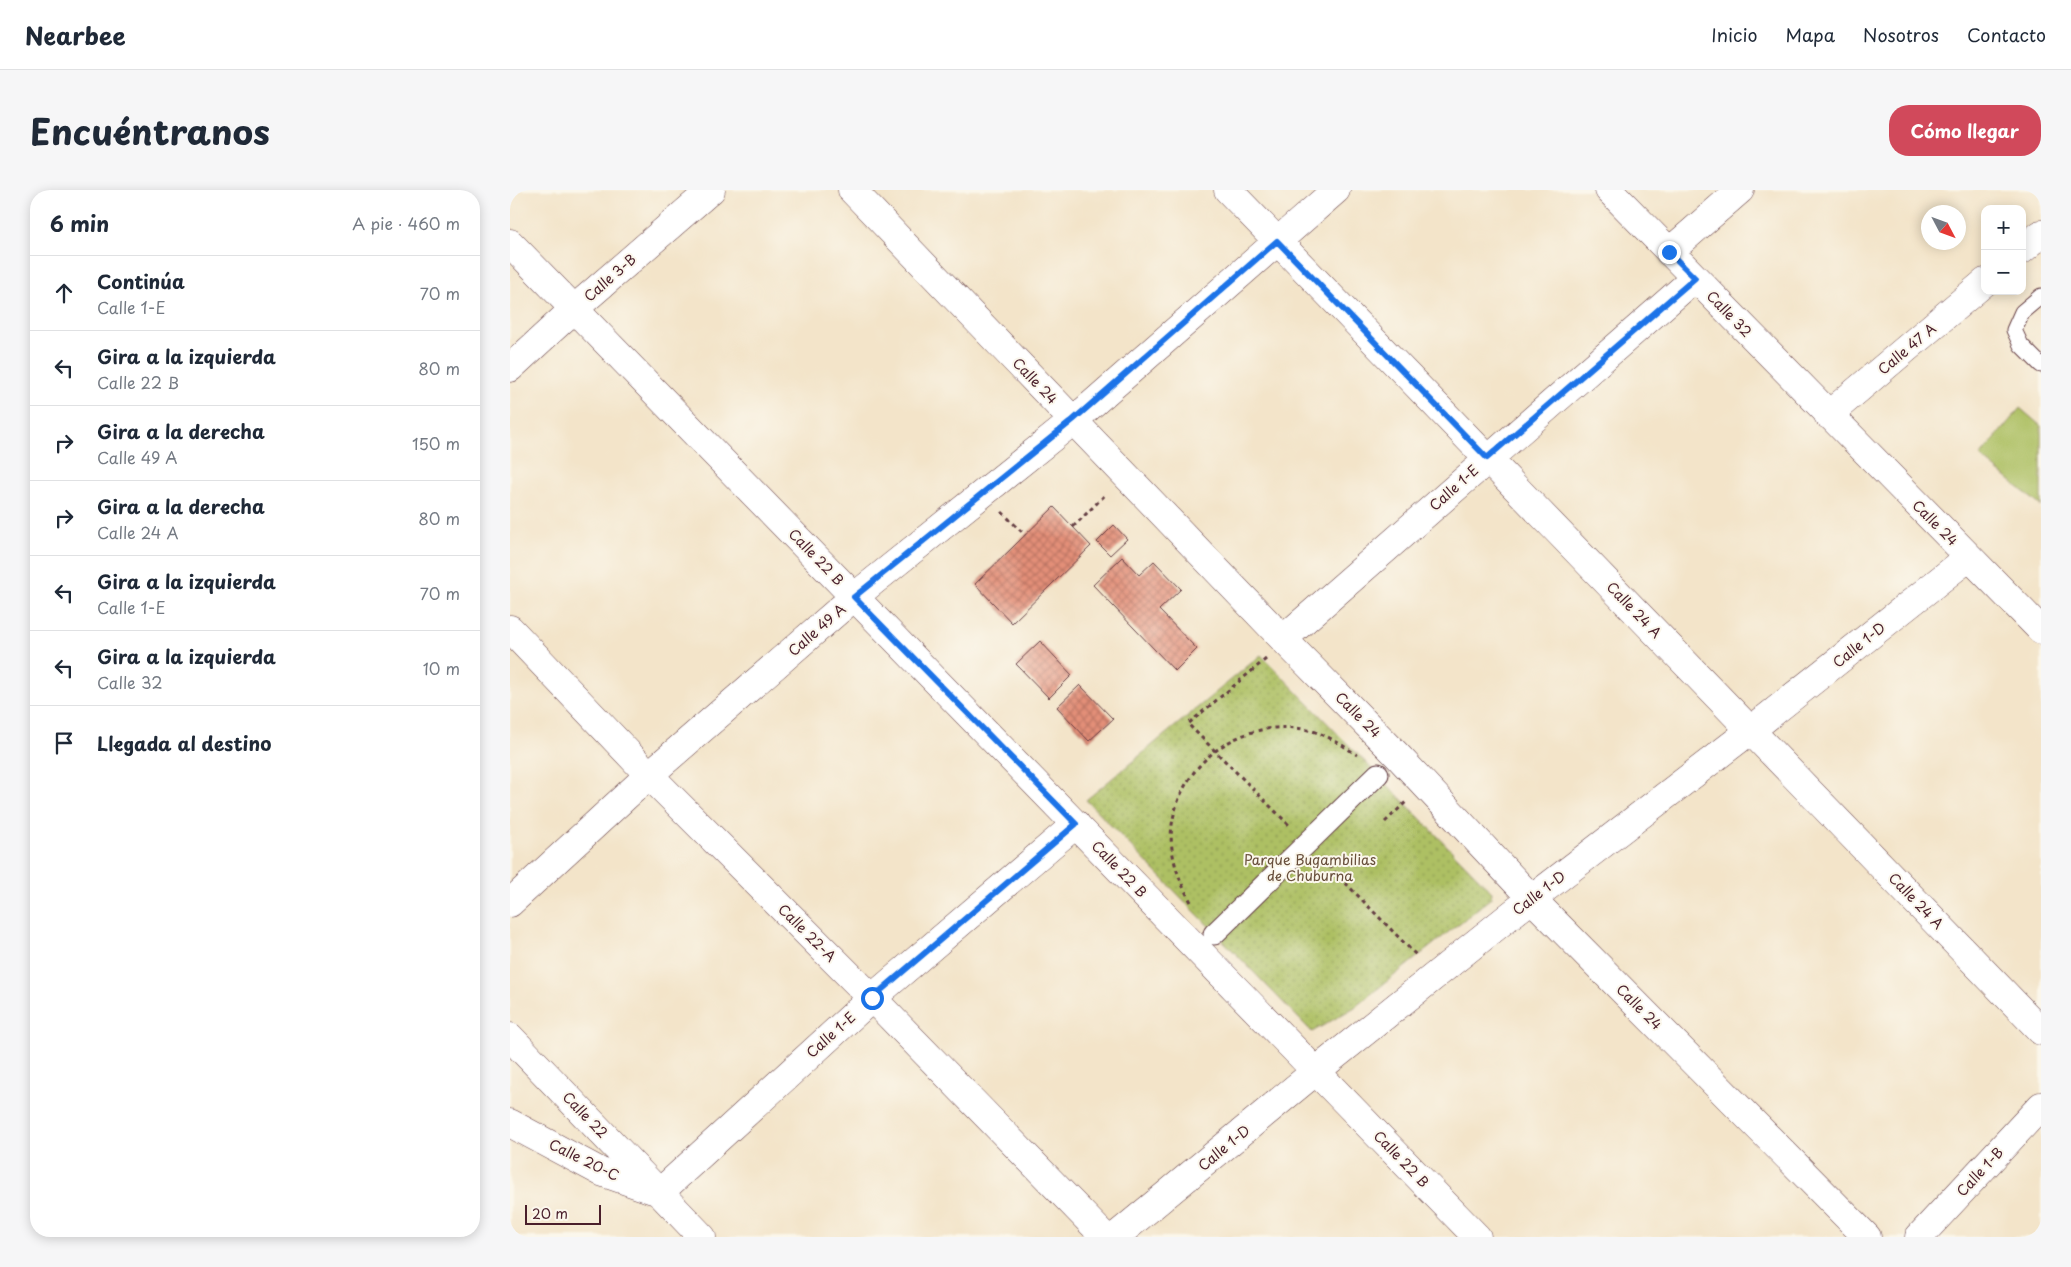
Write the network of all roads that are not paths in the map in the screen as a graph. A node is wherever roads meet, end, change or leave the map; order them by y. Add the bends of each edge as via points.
1 (711, 190) edge
2 (852, 190) edge
3 (1228, 190) edge
4 (1336, 190) edge
5 (1609, 190) edge
6 (1740, 190) edge
7 (2041, 234) edge
8 (1277, 241) junction
9 (510, 243) edge
10 (2026, 247) edge
11 (1669, 252) junction
12 (1695, 278) junction
13 (1981, 285) edge
14 (2041, 296) edge
15 (574, 309) junction
16 (2041, 366) edge
17 (510, 368) edge
18 (1828, 415) junction
19 (1073, 420) junction
20 (1487, 458) junction
21 (1969, 557) junction
22 (854, 597) junction
23 (510, 629) edge
24 (2041, 630) edge
25 (1274, 649) junction
26 (1751, 730) junction
27 (1378, 774) dead end
28 (649, 775) junction
29 (1076, 824) junction
30 (1532, 899) junction
31 (510, 903) edge
32 (1214, 934) dead end
33 (872, 998) junction
34 (2041, 1031) edge
35 (510, 1037) edge
36 (1316, 1072) junction
37 (2041, 1106) edge
38 (510, 1123) edge
39 (659, 1192) junction
40 (702, 1237) edge
41 (1105, 1237) edge
42 (1115, 1237) edge
43 (1477, 1237) edge
44 (1867, 1237) edge
45 (1919, 1237) edge

1 - 15 street, Calle 3-B
2 - 19 street, Calle 24
3 - 8 street, Calle 24 A
4 - 8 street, Calle 49 A
5 - 11 street, Calle 32
6 - 11 street
7 - 10 street
8 - 19 street, Calle 49 A
8 - 20 street, Calle 24 A
9 - 15 street, Calle 22 B
11 - 12 street, Calle 32
12 - 18 street, Calle 32
12 - 20 street, Calle 1-E
13 - 18 street, Calle 47 A
14 - 16 lane via 2022,312 2014,330 2021,345
15 - 17 street, Calle 3-B
15 - 22 street, Calle 22 B
18 - 21 street, Calle 24
19 - 22 street, Calle 49 A
19 - 25 street, Calle 24
20 - 25 street, Calle 1-E
20 - 26 street, Calle 24 A
21 - 24 street, Calle 24
21 - 26 street, Calle 1-D
22 - 28 street, Calle 49 A
22 - 29 street, Calle 22 B
23 - 28 street, Calle 22-A
25 - 30 street, Calle 24 via 1397,755
26 - 30 street, Calle 1-D
26 - 34 street, Calle 24 A
27 - 32 street
28 - 31 street, Calle 49 A
28 - 33 street, Calle 22-A
29 - 33 street, Calle 1-E
29 - 36 street, Calle 22 B
30 - 36 street, Calle 1-D
30 - 44 street, Calle 24
33 - 39 street, Calle 1-E
33 - 41 street, Calle 22-A
35 - 39 street, Calle 22
36 - 42 street, Calle 1-D
36 - 43 street, Calle 22 B
37 - 45 street, Calle 1-B
38 - 39 street, Calle 20-C via 602,1172
39 - 40 street, Calle 22

